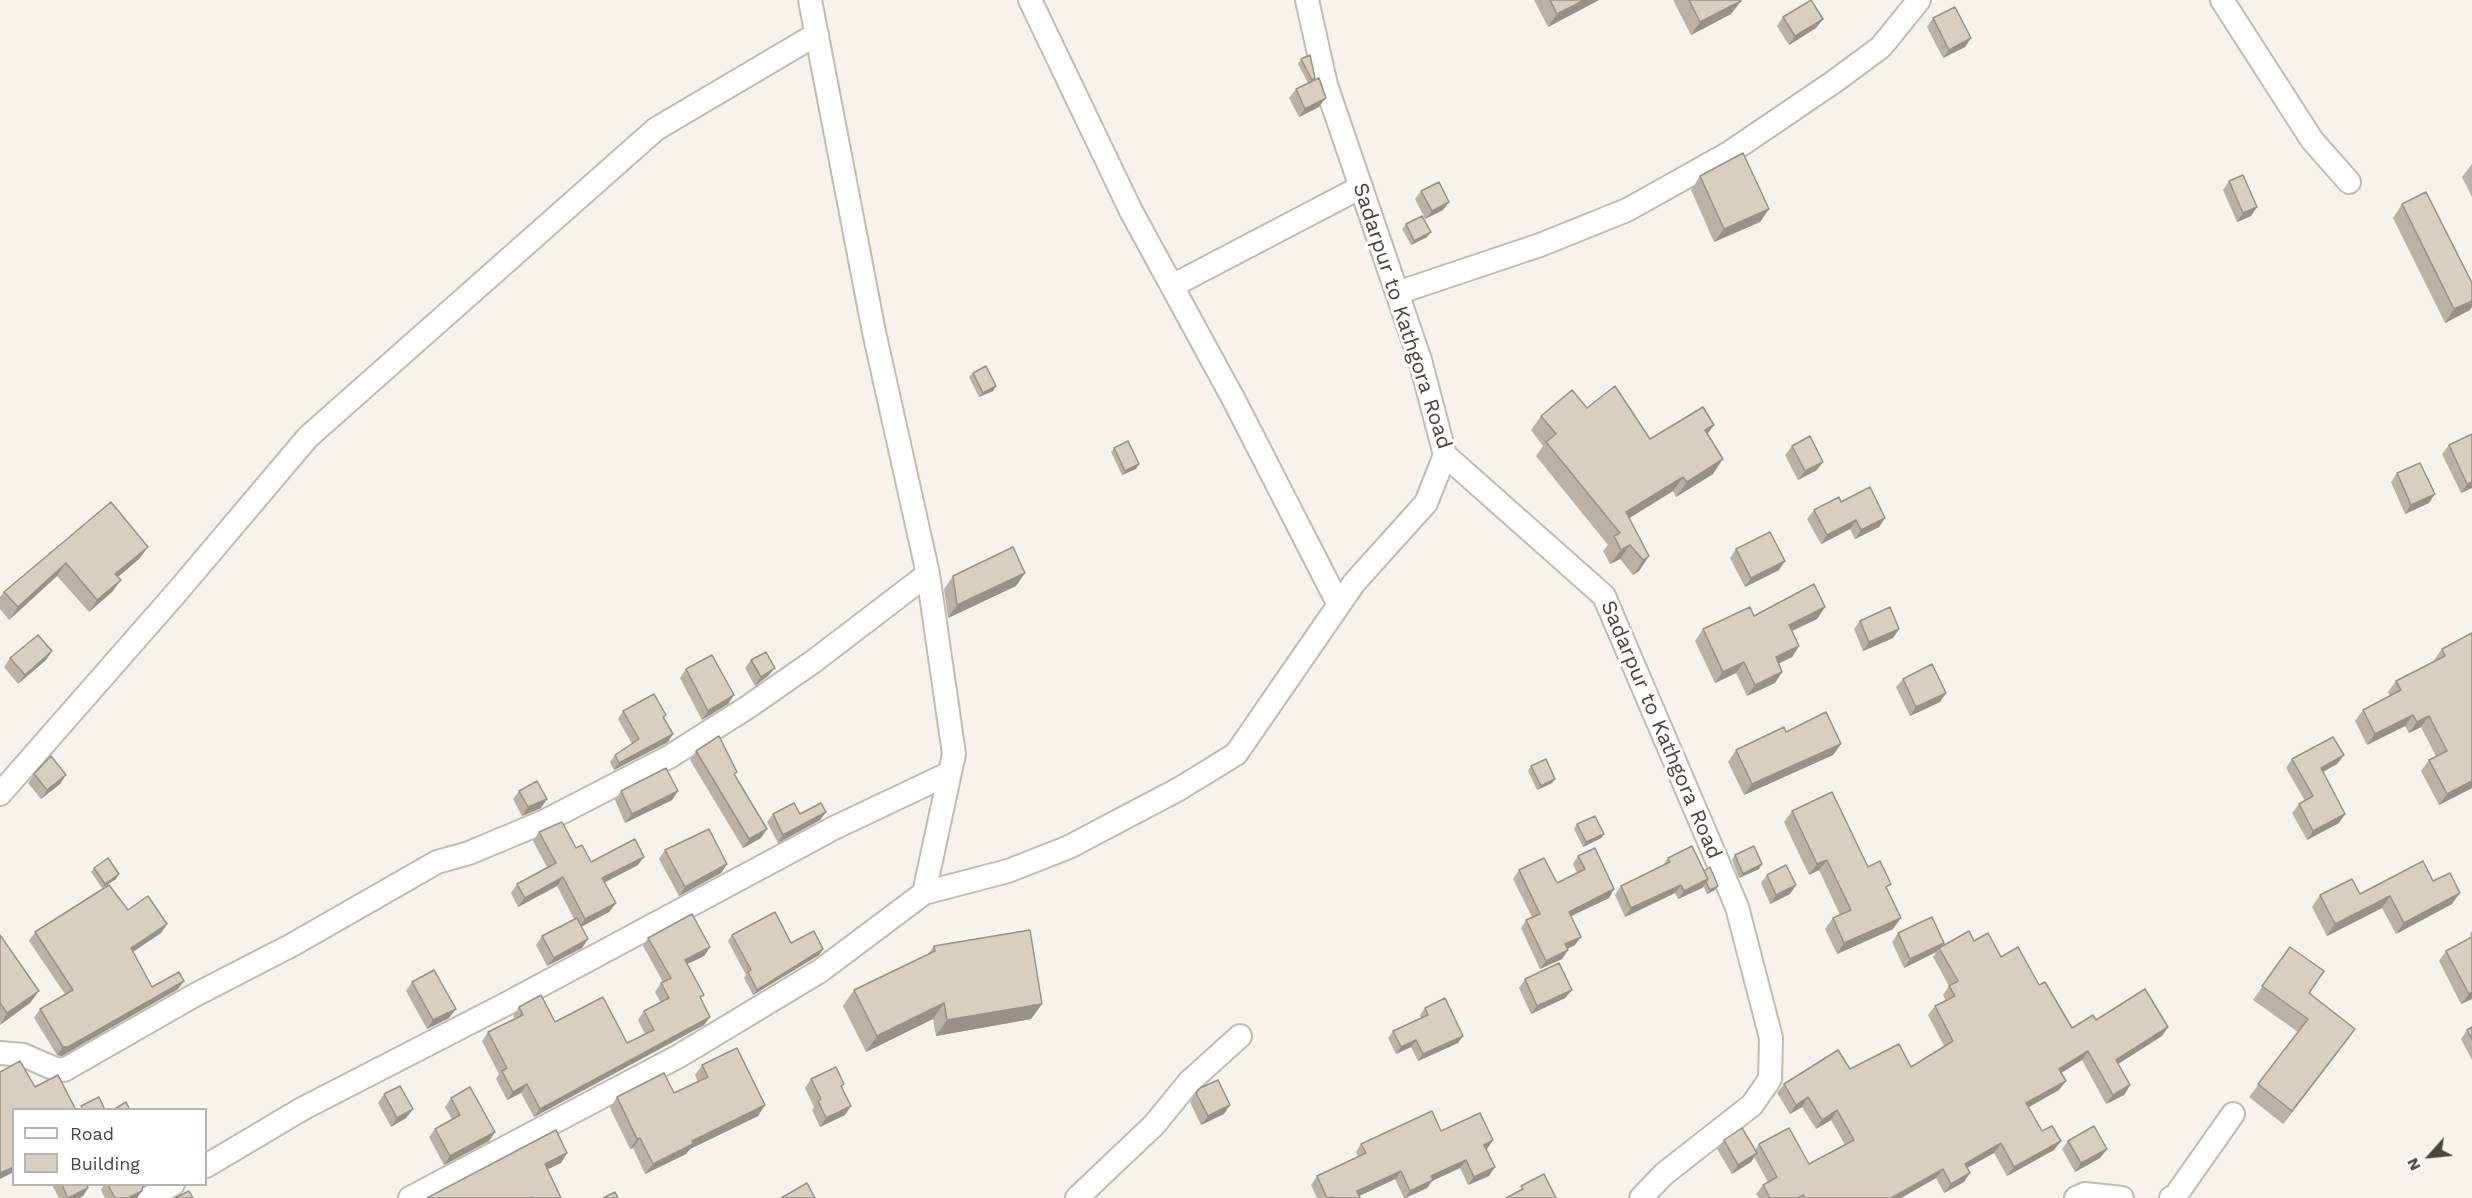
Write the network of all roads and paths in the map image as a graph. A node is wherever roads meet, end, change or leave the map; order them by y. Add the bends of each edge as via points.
1 (810, 0) edge
2 (1030, 0) edge
3 (1306, 0) edge
4 (1919, 0) edge
5 (2222, 0) edge
6 (817, 34) junction
7 (2349, 182) dead end
8 (1361, 187) junction
9 (1172, 286) junction
10 (1397, 293) junction
11 (1445, 455) junction
12 (928, 574) junction
13 (1340, 604) junction
14 (950, 773) junction
15 (0, 794) edge
16 (924, 893) junction
17 (1240, 1036) dead end
18 (0, 1053) edge
19 (2233, 1114) dead end
20 (207, 1165) edge
21 (171, 1186) edge
22 (149, 1198) edge
23 (410, 1198) edge
24 (1077, 1198) edge
25 (1641, 1198) edge
26 (2076, 1198) edge
27 (2122, 1198) edge
28 (2171, 1198) edge

1 - 6 street
2 - 9 street via 1131,211
3 - 8 street, Sadarpur to Kathgora Road via 1326,84
4 - 10 street via 1881,47 1835,81 1729,153 1648,199 1540,245
5 - 7 street via 2312,140
6 - 12 street via 873,332
6 - 15 street via 656,129 308,437
8 - 9 street
8 - 10 street, Sadarpur to Kathgora Road
9 - 13 street
10 - 11 street, Sadarpur to Kathgora Road via 1420,360
11 - 13 street via 1426,503
11 - 25 street, Sadarpur to Kathgora Road via 1604,596 1737,907 1771,1038 1770,1079 1752,1105 1664,1174
12 - 14 street via 954,754
12 - 18 street via 748,707 610,789 543,822 437,862 64,1070 23,1055
13 - 16 street via 1236,754 1069,847 1008,871
14 - 16 street
14 - 20 street via 834,828 302,1109
16 - 23 street via 819,971 679,1056
17 - 24 street
19 - 28 street
21 - 22 street
26 - 27 street via 2085,1194

